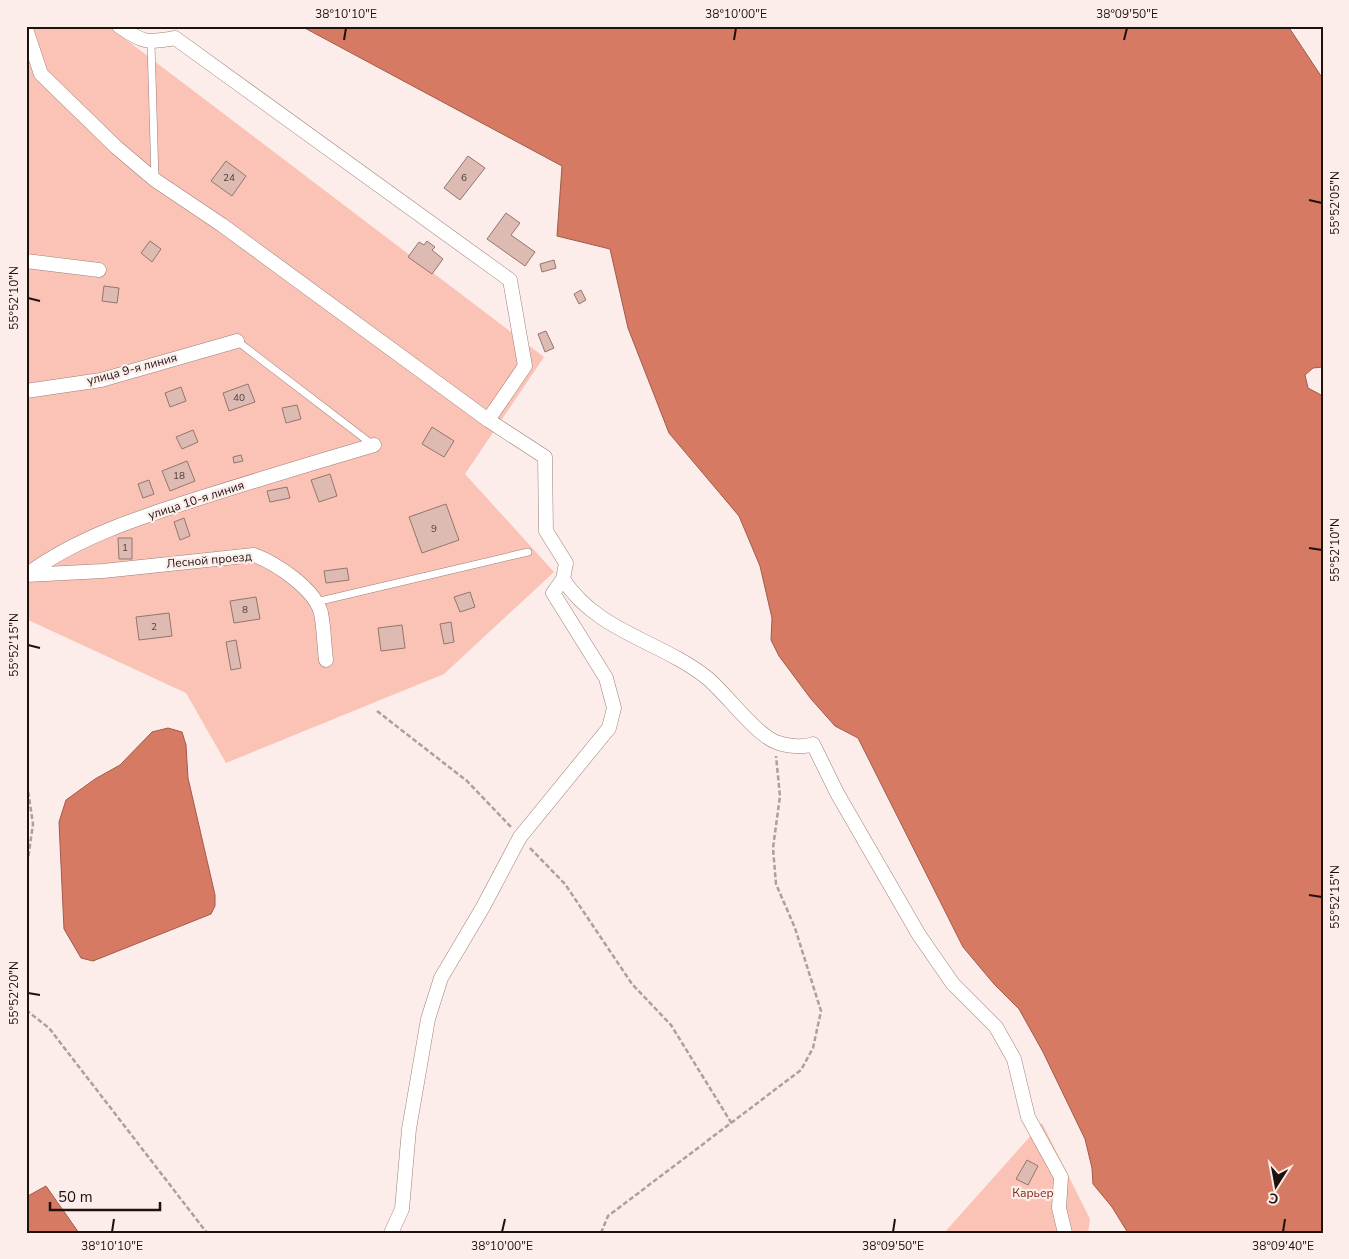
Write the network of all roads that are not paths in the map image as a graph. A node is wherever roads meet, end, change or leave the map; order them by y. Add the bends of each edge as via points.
1 (119, 26) edge
2 (26, 28) edge
3 (151, 42) junction
4 (155, 180) junction
5 (26, 262) edge
6 (99, 270) dead end
7 (237, 341) joint
8 (26, 391) edge
9 (488, 420) junction
10 (374, 445) joint
11 (528, 552) dead end
12 (26, 575) edge
13 (563, 579) junction
14 (316, 602) junction
15 (326, 660) dead end
16 (391, 1233) edge
17 (1065, 1233) edge

1 - 3 street via 136,38
2 - 4 street via 41,74
3 - 4 lane
3 - 9 street via 175,38 510,280 525,366
4 - 9 street via 222,225
5 - 6 street
7 - 8 street, улица 9-я линия via 101,380
7 - 10 lane
9 - 13 street via 545,457 546,531 566,563
10 - 12 street, улица 10-я линия via 93,535 47,559
11 - 14 lane
12 - 14 street, Лесной проезд via 254,555 285,572
13 - 16 street via 553,593 606,678 614,708 609,728 520,837 441,978 428,1019 409,1128 402,1209
13 - 17 street via 574,597 604,619 705,676 743,716 775,742 813,744 836,793 919,934 952,984 996,1027 1014,1058 1028,1117 1062,1177 1059,1208
14 - 15 street via 321,613

